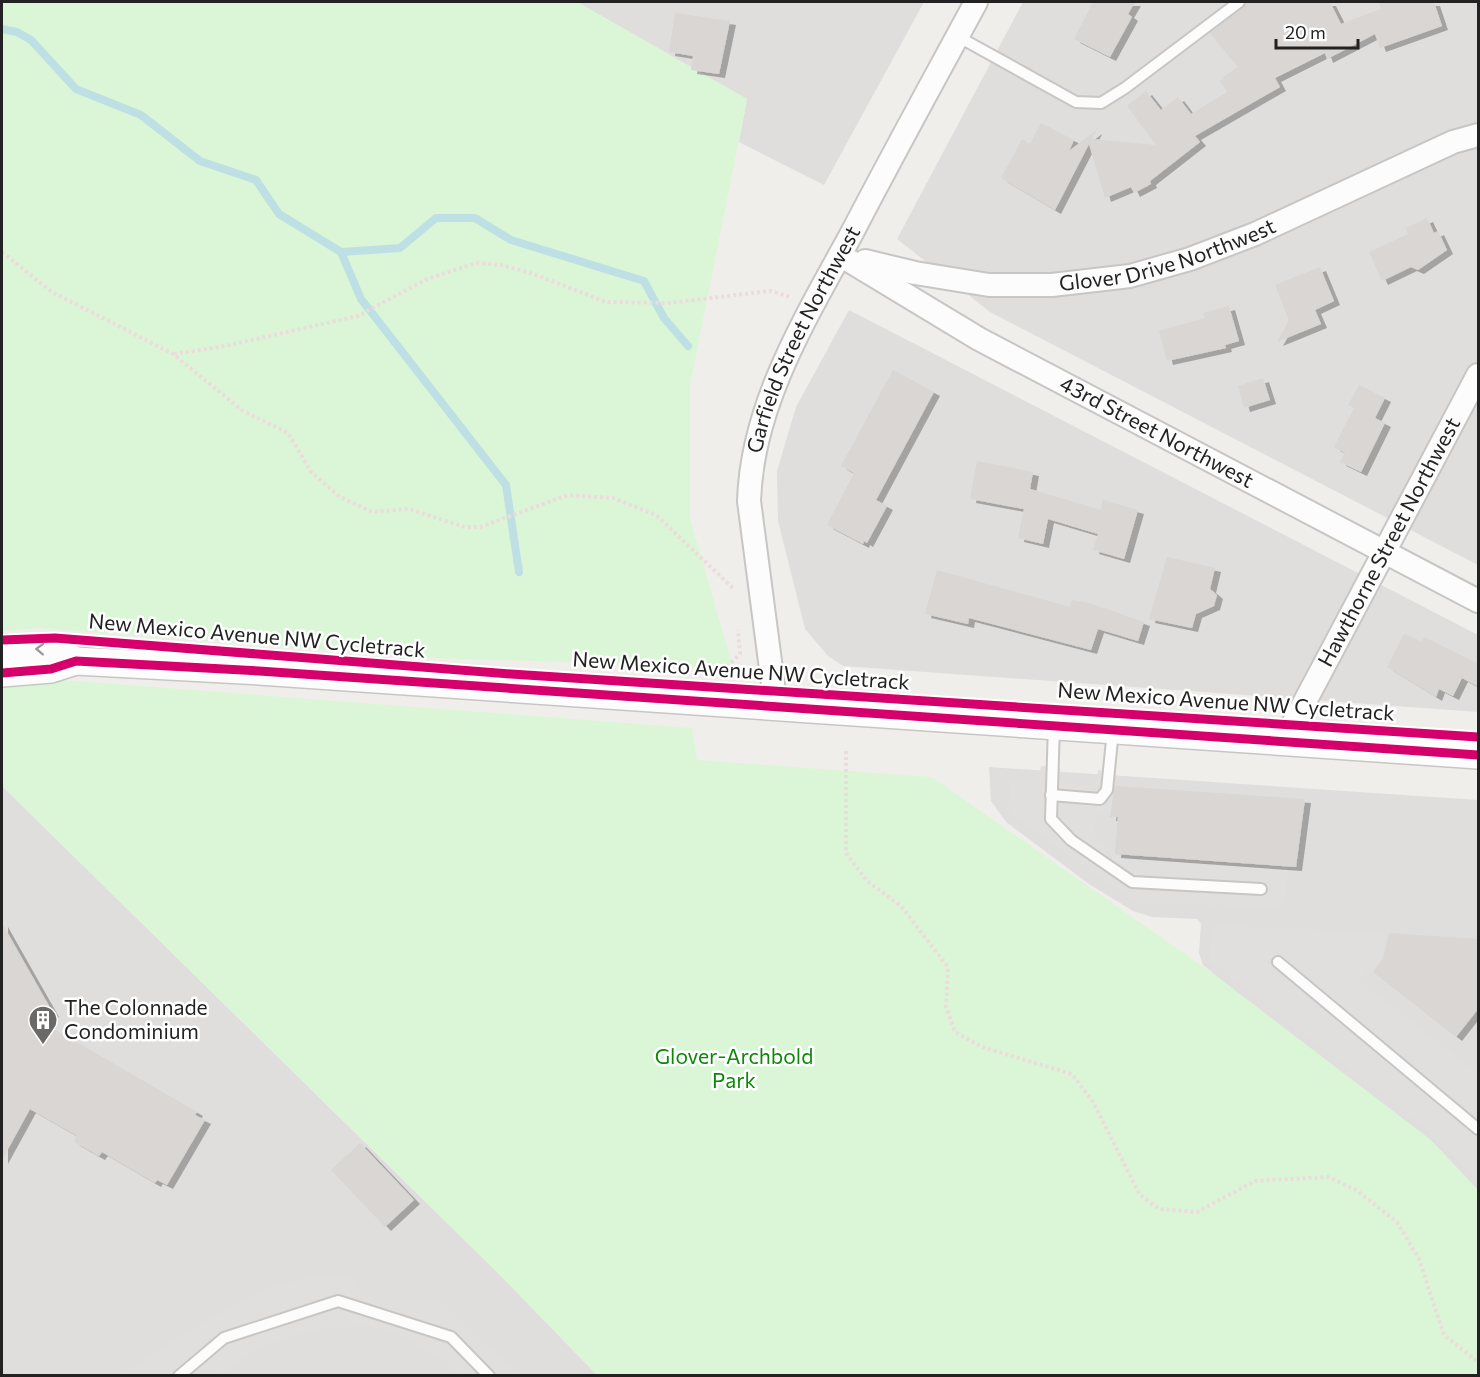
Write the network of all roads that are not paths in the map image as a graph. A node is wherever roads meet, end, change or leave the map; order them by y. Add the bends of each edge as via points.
1 (976, 2) edge
2 (1239, 2) edge
3 (957, 36) junction
4 (1479, 135) edge
5 (840, 255) junction
6 (1479, 375) edge
7 (1384, 552) junction
8 (1479, 601) edge
9 (2, 648) edge
10 (76, 661) junction
11 (2, 673) edge
12 (776, 707) junction
13 (1054, 726) junction
14 (1113, 730) junction
15 (1284, 741) junction
16 (1479, 755) edge
17 (1052, 795) junction
18 (1261, 889) dead end
19 (1278, 962) dead end
20 (1479, 1129) edge
21 (179, 1376) edge
22 (489, 1376) edge

1 - 3 street, Garfield Street Northwest
2 - 3 lane via 1101,103 1076,102
3 - 5 street, Garfield Street Northwest
4 - 5 street, Glover Drive Northwest via 1453,142 1255,234 1130,276 1052,285 989,285
5 - 7 street, 43rd Street Northwest via 978,339
5 - 12 street, Garfield Street Northwest via 775,383 750,473 751,530
6 - 7 street, Hawthorne Street Northwest
7 - 8 street, 43rd Street Northwest
7 - 15 street, Hawthorne Street Northwest
10 -> 9 street via 54,650
10 - 11 street via 51,669
10 - 12 street
12 - 13 street
13 - 14 street
13 - 17 lane
14 - 15 street
14 - 17 lane via 1107,790 1100,799
15 - 16 street
17 - 18 lane via 1051,819 1071,840 1132,882
19 - 20 lane
21 - 22 lane via 224,1338 338,1301 451,1337

